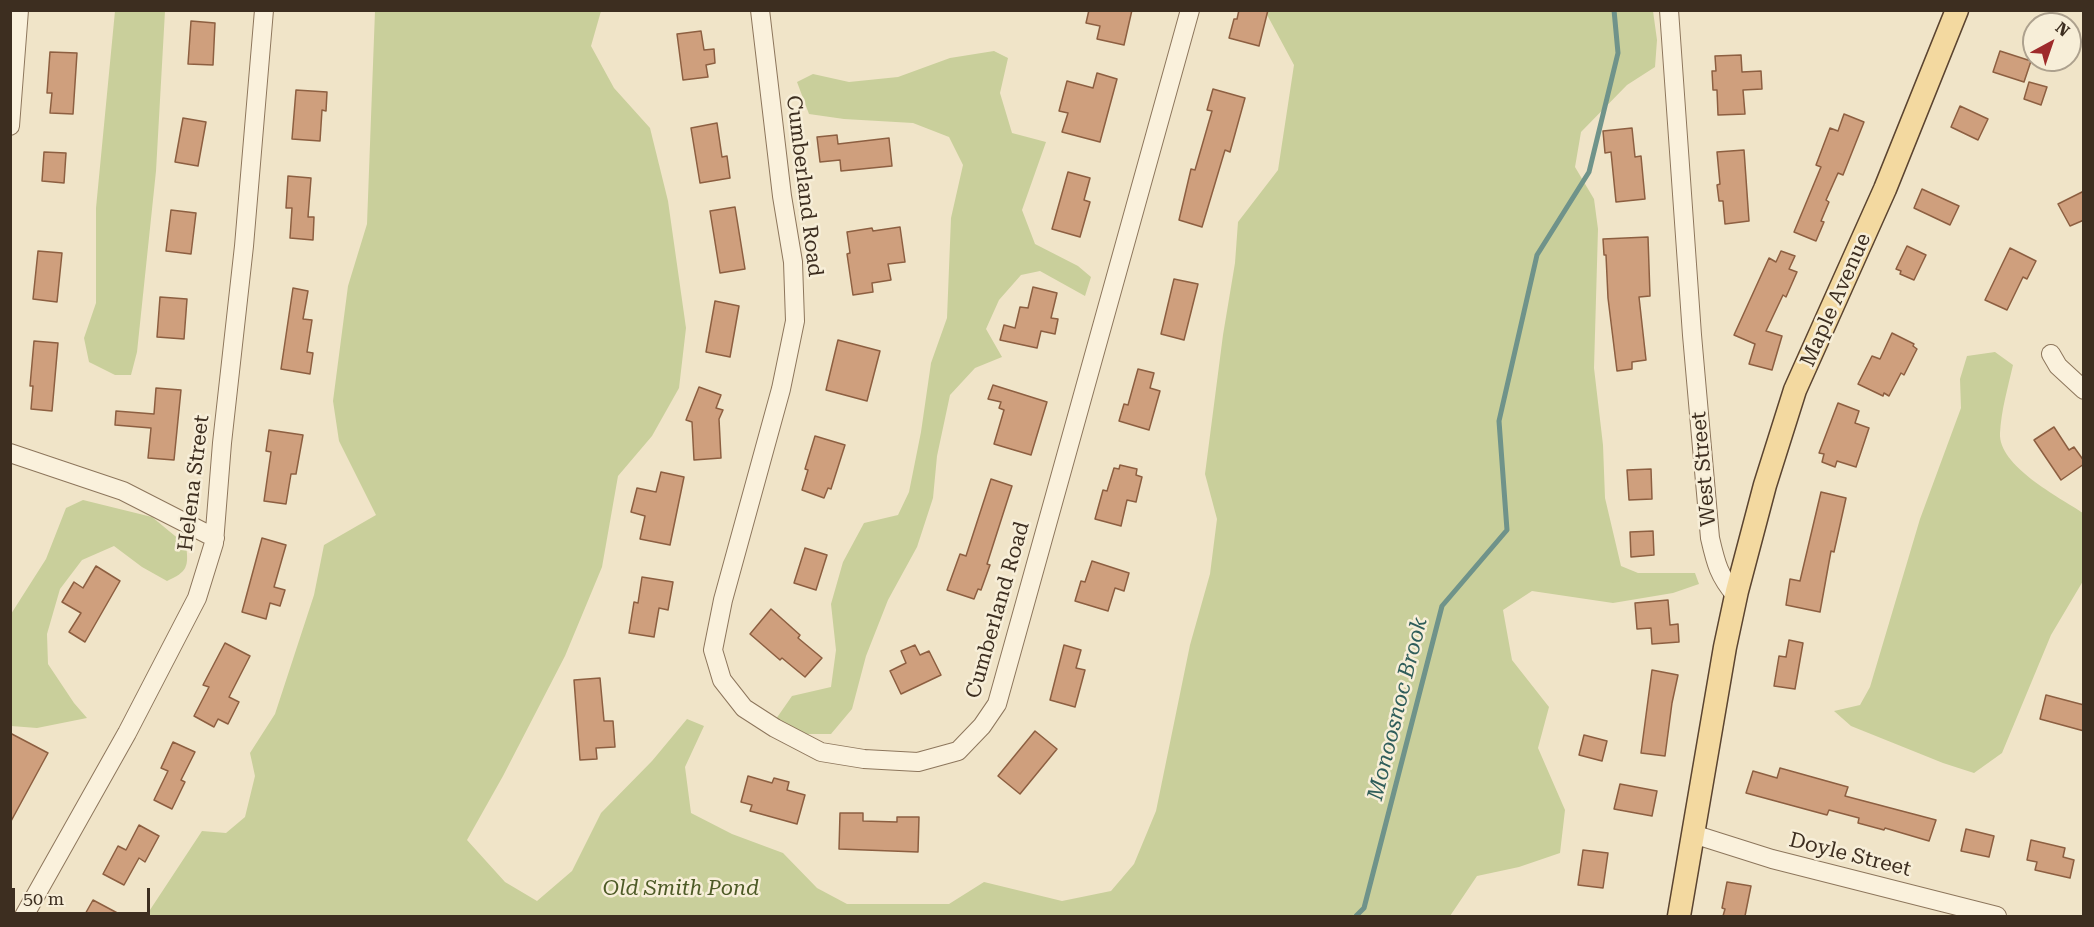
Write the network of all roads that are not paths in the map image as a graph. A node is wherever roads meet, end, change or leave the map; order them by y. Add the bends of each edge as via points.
1 (19, 10) edge
2 (264, 10) edge
3 (760, 10) edge
4 (1190, 10) edge
5 (1669, 10) edge
6 (1957, 10) edge
7 (10, 126) edge
8 (2051, 354) dead end
9 (2084, 390) edge
10 (10, 453) edge
11 (215, 538) junction
12 (1736, 596) junction
13 (1693, 834) junction
14 (24, 916) edge
15 (1679, 916) edge
16 (1997, 916) edge

1 - 7 street
2 - 11 street, Helena Street
3 - 4 street, Cumberland Road via 793,262 795,321 713,650 722,680 744,708 775,728 821,752 918,762 958,751 997,704
5 - 12 street, West Street via 1710,538 1723,581
6 - 12 main road, Maple Avenue via 1885,189 1795,390
8 - 9 street via 2066,375
10 - 11 street via 123,490
11 - 14 street, Helena Street via 197,598 127,733
12 - 13 main road
13 - 15 main road
13 - 16 street, Doyle Street via 1772,859

